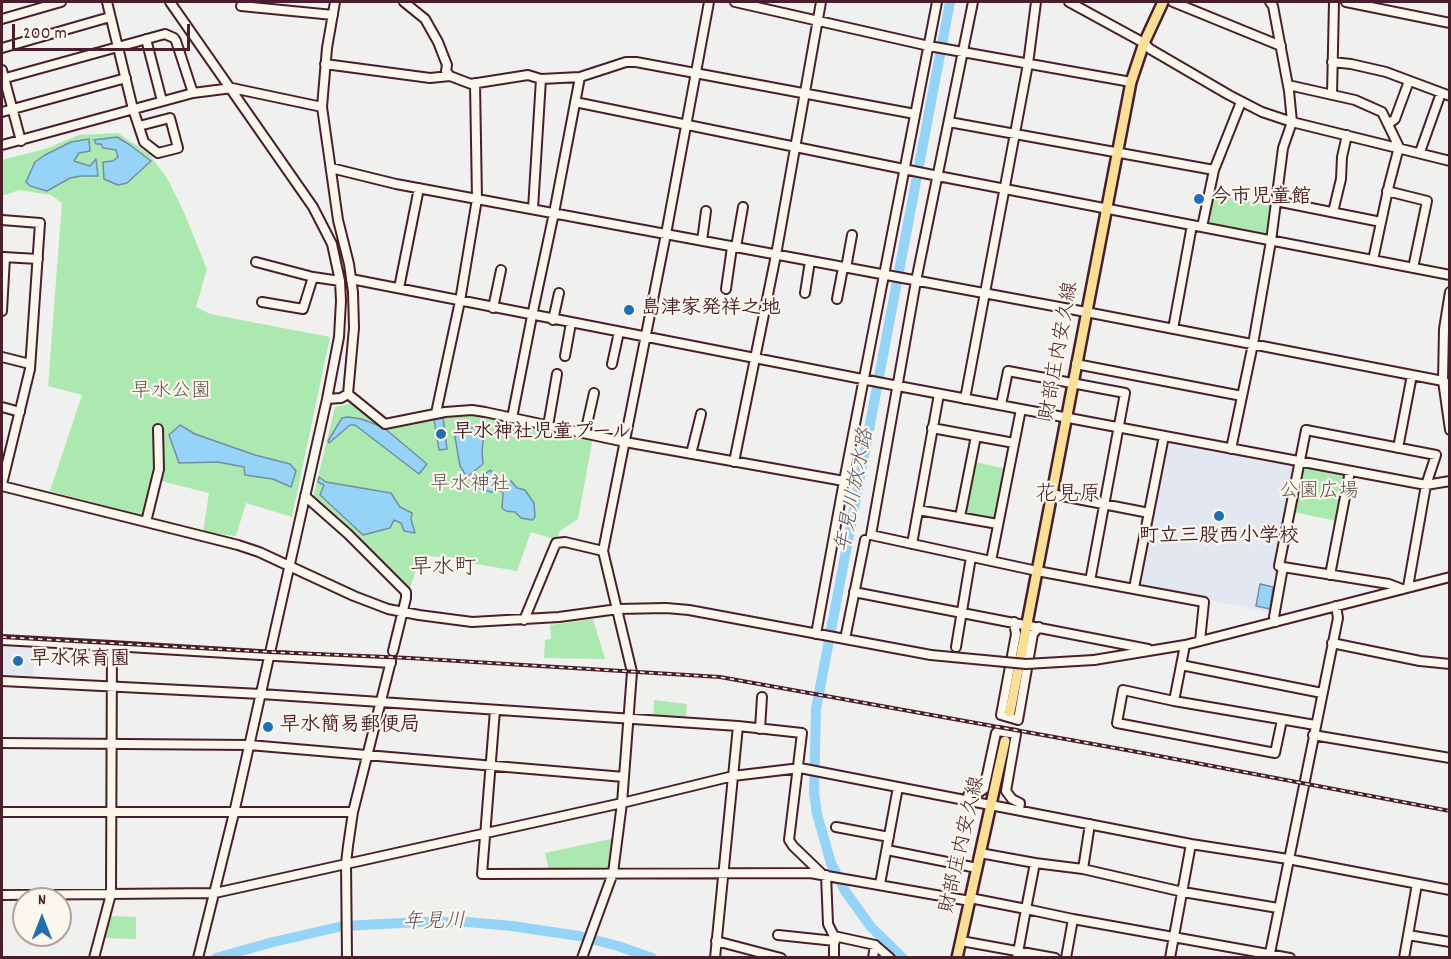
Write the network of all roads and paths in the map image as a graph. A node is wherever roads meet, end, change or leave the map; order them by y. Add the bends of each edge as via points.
1 (61, 2) edge
2 (107, 2) edge
3 (170, 2) edge
4 (335, 2) edge
5 (404, 2) edge
6 (709, 2) edge
7 (735, 2) edge
8 (821, 2) edge
9 (937, 2) edge
10 (973, 2) edge
11 (1036, 2) edge
12 (1069, 2) edge
13 (1163, 2) edge
14 (1173, 2) edge
15 (1270, 2) edge
16 (1334, 2) edge
17 (1347, 2) edge
18 (1084, 5) edge
19 (241, 6) dead end
20 (333, 15) junction
21 (111, 17) junction
22 (2, 19) edge
23 (818, 22) junction
24 (1449, 23) edge
25 (146, 39) junction
26 (1144, 43) junction
27 (118, 46) junction
28 (929, 46) junction
29 (1281, 46) junction
30 (2, 48) edge
31 (964, 52) junction
32 (1332, 62) junction
33 (325, 64) junction
34 (1028, 64) junction
35 (2, 70) edge
36 (696, 74) junction
37 (450, 76) junction
38 (580, 77) junction
39 (126, 78) junction
40 (3, 79) edge
41 (541, 79) junction
42 (1409, 81) junction
43 (1131, 82) junction
44 (475, 83) junction
45 (1288, 86) junction
46 (232, 88) junction
47 (193, 93) junction
48 (1441, 93) junction
49 (804, 94) junction
50 (1332, 95) junction
51 (1449, 96) edge
52 (162, 101) junction
53 (575, 102) junction
54 (1241, 102) junction
55 (322, 106) junction
56 (12, 109) junction
57 (133, 109) junction
58 (2, 112) edge
59 (915, 114) junction
60 (949, 122) junction
61 (1292, 122) junction
62 (1388, 124) junction
63 (687, 125) junction
64 (139, 126) junction
65 (1015, 134) junction
66 (1347, 135) junction
67 (21, 141) junction
68 (2, 145) edge
69 (795, 146) junction
70 (1400, 147) junction
71 (1116, 152) junction
72 (1420, 152) junction
73 (1449, 160) edge
74 (331, 168) junction
75 (906, 169) junction
76 (1214, 170) junction
77 (935, 175) junction
78 (418, 188) junction
79 (1005, 189) junction
80 (1388, 191) junction
81 (477, 199) junction
82 (1276, 201) junction
83 (743, 207) dead end
84 (1107, 208) junction
85 (533, 209) junction
86 (706, 211) dead end
87 (1333, 212) junction
88 (554, 213) junction
89 (2, 220) edge
90 (1381, 222) junction
91 (1192, 225) junction
92 (1202, 227) junction
93 (666, 234) junction
94 (852, 235) dead end
95 (702, 241) junction
96 (1271, 241) junction
97 (734, 247) junction
98 (776, 255) junction
99 (3, 257) edge
100 (38, 259) junction
101 (1373, 260) junction
102 (810, 261) junction
103 (256, 262) dead end
104 (844, 268) junction
105 (1413, 268) junction
106 (501, 270) dead end
107 (883, 275) junction
108 (1449, 275) edge
109 (312, 277) junction
110 (351, 279) junction
111 (340, 281) junction
112 (912, 281) junction
113 (399, 288) junction
114 (726, 289) dead end
115 (559, 292) dead end
116 (1449, 292) edge
117 (805, 293) dead end
118 (985, 294) junction
119 (837, 298) dead end
120 (460, 301) junction
121 (262, 302) dead end
122 (2, 306) edge
123 (493, 308) junction
124 (1086, 312) junction
125 (532, 316) junction
126 (554, 320) junction
127 (571, 323) junction
128 (1173, 329) junction
129 (619, 332) junction
130 (646, 337) junction
131 (1253, 344) junction
132 (564, 356) dead end
133 (2, 357) edge
134 (756, 358) junction
135 (30, 364) junction
136 (612, 364) dead end
137 (1076, 364) junction
138 (557, 374) dead end
139 (1412, 375) junction
140 (863, 379) junction
141 (1073, 383) junction
142 (1446, 383) edge
143 (894, 385) junction
144 (594, 393) dead end
145 (348, 394) junction
146 (939, 394) junction
147 (1242, 396) junction
148 (327, 399) junction
149 (965, 399) junction
150 (1001, 405) junction
151 (2, 407) edge
152 (1021, 409) junction
153 (20, 412) junction
154 (436, 413) junction
155 (701, 414) dead end
156 (512, 418) junction
157 (1067, 418) junction
158 (548, 426) junction
159 (932, 428) junction
160 (1119, 428) junction
161 (158, 429) dead end
162 (1449, 430) edge
163 (585, 433) junction
164 (976, 436) junction
165 (1164, 436) junction
166 (2, 442) edge
167 (625, 442) junction
168 (1014, 443) junction
169 (11, 444) junction
170 (1398, 448) junction
171 (1231, 449) junction
172 (691, 454) junction
173 (1299, 461) junction
174 (734, 462) junction
175 (1350, 471) junction
176 (844, 481) junction
177 (1449, 482) edge
178 (2, 485) edge
179 (1426, 485) junction
180 (1052, 494) junction
181 (305, 496) junction
182 (1104, 504) junction
183 (918, 510) junction
184 (1149, 513) junction
185 (960, 517) junction
186 (146, 522) junction
187 (998, 524) junction
188 (865, 540) dead end
189 (912, 544) junction
190 (603, 551) junction
191 (971, 557) junction
192 (991, 561) junction
193 (290, 566) junction
194 (1283, 567) junction
195 (1037, 571) junction
196 (1330, 575) junction
197 (1449, 577) edge
198 (1090, 580) junction
199 (1134, 588) junction
200 (1405, 588) junction
201 (854, 592) junction
202 (1335, 606) junction
203 (618, 609) junction
204 (403, 612) junction
205 (961, 612) junction
206 (524, 620) junction
207 (1276, 621) junction
208 (1014, 622) junction
209 (1026, 625) junction
210 (1039, 627) junction
211 (816, 634) junction
212 (843, 639) junction
213 (2, 640) edge
214 (1200, 642) junction
215 (1332, 643) junction
216 (1185, 645) junction
217 (112, 646) junction
218 (956, 646) dead end
219 (1152, 650) junction
220 (393, 651) dead end
221 (270, 655) junction
222 (1449, 664) edge
223 (1181, 665) junction
224 (2, 681) edge
225 (111, 686) junction
226 (261, 693) junction
227 (1322, 693) junction
228 (762, 698) dead end
229 (1174, 701) junction
230 (381, 702) junction
231 (495, 710) junction
232 (1010, 712) dead end
233 (628, 719) junction
234 (1282, 720) junction
235 (1315, 725) junction
236 (738, 726) junction
237 (760, 729) junction
238 (1313, 735) junction
239 (1005, 741) dead end
240 (2, 743) edge
241 (111, 744) junction
242 (249, 745) junction
243 (368, 755) junction
244 (1449, 758) edge
245 (490, 766) junction
246 (798, 768) junction
247 (733, 776) junction
248 (624, 777) junction
249 (898, 787) junction
250 (967, 800) junction
251 (622, 803) junction
252 (992, 804) junction
253 (1019, 810) junction
254 (2, 812) edge
255 (110, 812) junction
256 (354, 812) junction
257 (234, 813) junction
258 (1090, 824) junction
259 (836, 827) dead end
260 (484, 832) junction
261 (889, 837) junction
262 (1191, 844) junction
263 (887, 850) junction
264 (980, 853) junction
265 (1288, 859) junction
266 (345, 863) junction
267 (1035, 863) junction
268 (977, 868) junction
269 (1083, 869) junction
270 (613, 873) junction
271 (723, 874) junction
272 (824, 874) junction
273 (880, 884) junction
274 (1417, 884) junction
275 (1449, 890) edge
276 (215, 892) junction
277 (1183, 892) junction
278 (111, 894) junction
279 (2, 895) edge
280 (970, 900) junction
281 (1278, 908) junction
282 (1026, 909) junction
283 (1073, 919) junction
284 (778, 935) dead end
285 (1408, 935) junction
286 (1174, 938) junction
287 (834, 939) junction
288 (716, 941) junction
289 (961, 941) junction
290 (1449, 942) edge
291 (875, 945) junction
292 (1017, 954) edge
293 (1269, 956) edge
294 (94, 957) edge
295 (198, 957) edge
296 (347, 957) edge
297 (582, 957) edge
298 (715, 957) edge
299 (781, 957) edge
300 (834, 957) edge
301 (873, 957) edge
302 (890, 957) edge
303 (957, 957) edge
304 (1055, 957) edge
305 (1066, 957) edge
306 (1170, 957) edge
307 (1290, 957) edge
308 (1404, 957) edge

1 - 22 street
2 - 21 street
3 - 46 street
4 - 20 street
5 - 37 street via 425,19
6 - 36 street
7 - 23 street
8 - 23 street
9 - 28 street
10 - 31 street
11 - 34 street
12 - 18 street
13 - 26 main road, 財部庄内安久線
14 - 29 street
15 - 29 street
16 - 32 street
17 - 24 street
18 - 26 street
19 - 20 street
20 - 33 street
21 - 27 street
21 - 30 street
23 - 28 street
23 - 49 street
25 - 27 street
25 - 47 street via 165,34 174,38
25 - 52 street
26 - 43 main road, 財部庄内安久線
26 - 54 street
27 - 39 street
27 - 40 street
28 - 31 street
28 - 59 street
29 - 45 street
31 - 34 street
31 - 60 street
32 - 42 street via 1377,70
32 - 50 street
33 - 37 street via 430,78
33 - 55 street
34 - 43 street
34 - 65 street
35 - 40 street
36 - 38 street via 626,62
36 - 49 street
36 - 63 street
37 - 44 street
38 - 41 street
38 - 53 street
39 - 56 street
39 - 57 street
40 - 56 street
41 - 44 street via 528,75
41 - 85 street
42 - 48 street
42 - 62 street via 1395,119
43 - 71 main road, 財部庄内安久線
44 - 81 street
45 - 50 street
45 - 61 street
46 - 47 street
46 - 55 street
46 - 111 street via 313,207 332,244
47 - 52 street
48 - 51 street
48 - 72 street
49 - 59 street
49 - 69 street
50 - 62 street via 1382,112
52 - 57 street
53 - 63 street
53 - 88 street
54 - 61 street
54 - 76 street
55 - 74 street
56 - 58 street
56 - 67 street
57 - 64 street
57 - 67 street
59 - 75 street
60 - 65 street
60 - 77 street
61 - 66 street
61 - 82 street via 1283,148
62 - 70 street
63 - 69 street
63 - 93 street
64 - 64 street via 144,142 158,153 178,148 170,118
65 - 71 street
65 - 79 street
66 - 70 street
66 - 87 street
67 - 68 street
69 - 75 street
69 - 98 street
70 - 72 street
70 - 80 street
71 - 76 street
71 - 84 main road, 財部庄内安久線
72 - 73 street
74 - 78 street
74 - 110 street
75 - 77 street
75 - 107 street
76 - 92 street
77 - 79 street
77 - 112 street
78 - 81 street
78 - 113 street
79 - 84 street
79 - 118 street
80 - 90 street
80 - 105 street via 1428,201
81 - 85 street
81 - 120 street
82 - 87 street
82 - 96 street
83 - 97 street
84 - 91 street
84 - 124 main road, 財部庄内安久線
85 - 88 street
86 - 95 street
87 - 90 street
88 - 93 street
88 - 125 street
89 - 100 street via 40,223
90 - 101 street
91 - 92 street
91 - 128 street
92 - 96 street
93 - 95 street
93 - 130 street
94 - 104 street
95 - 97 street
96 - 101 street
96 - 131 street
97 - 98 street
97 - 114 street
98 - 102 street
98 - 134 street
99 - 100 street
99 - 122 street
100 - 135 street
101 - 105 street
102 - 104 street
102 - 117 street
103 - 109 street
104 - 107 street
104 - 119 street
105 - 108 street
106 - 123 street
107 - 112 street
107 - 140 street
109 - 111 street
109 - 121 street via 303,309
110 - 113 street
110 - 145 street via 354,328
111 - 148 street via 339,337
112 - 118 street
112 - 143 street
113 - 120 street
115 - 126 street
116 - 142 street via 1444,329
118 - 124 street
118 - 149 street
120 - 123 street
120 - 154 street
123 - 125 street
124 - 128 street
124 - 137 main road, 財部庄内安久線
125 - 126 street
125 - 156 street
126 - 127 street
127 - 129 street
127 - 132 street
128 - 131 street
129 - 130 street
129 - 136 street
130 - 134 street
130 - 167 street
131 - 139 street
131 - 147 street
133 - 135 street
134 - 140 street
134 - 174 street
135 - 153 street
137 - 141 main road, 財部庄内安久線
137 - 147 street
138 - 158 street
139 - 142 street
139 - 170 street
140 - 143 street
140 - 176 street
141 - 150 street via 1008,371
141 - 157 main road, 財部庄内安久線
141 - 160 street via 1125,393
142 - 162 street
143 - 146 street
143 - 189 street via 871,535
144 - 163 street
145 - 148 street
145 - 154 street via 386,424
146 - 149 street
146 - 159 street
147 - 171 street
148 - 181 street
149 - 150 street
150 - 152 street
151 - 153 street
152 - 157 street
152 - 168 street
153 - 169 street
154 - 156 street via 472,410
155 - 172 street
156 - 158 street
157 - 160 street
157 - 180 main road, 財部庄内安久線
158 - 163 street
159 - 164 street
159 - 183 street
160 - 165 street
160 - 182 street
161 - 186 street via 159,469
163 - 167 street
164 - 168 street
164 - 185 street
165 - 171 street
165 - 184 street
166 - 169 street
167 - 172 street
167 - 190 street
168 - 187 street
169 - 178 street
170 - 173 street via 1306,430
170 - 179 street via 1436,455
171 - 173 street
172 - 174 street
173 - 175 street
173 - 194 street via 1279,566
174 - 176 street
175 - 179 street
175 - 196 street
176 - 211 street
177 - 179 street
178 - 186 street
179 - 200 street
180 - 182 street
180 - 195 main road, 財部庄内安久線
181 - 193 street
181 - 204 street via 404,588 407,595
182 - 184 street
182 - 198 street
183 - 185 street
183 - 189 street
184 - 199 street
185 - 187 street
186 - 193 street via 238,545
187 - 192 street
188 - 201 street
189 - 191 street
190 - 203 street
190 - 206 street via 556,543
191 - 192 street
191 - 205 street
192 - 195 street
193 - 204 street via 354,596
193 - 221 street
194 - 196 street
194 - 207 street
195 - 198 street
195 - 209 main road, 財部庄内安久線
196 - 200 street
197 - 200 street
198 - 199 street
199 - 214 street via 1204,602
200 - 202 street
201 - 205 street
201 - 212 street
202 - 207 street
202 - 215 street via 1338,618
203 - 206 street
203 - 211 street via 689,610
203 - 233 street via 632,672
204 - 206 street via 472,622
204 - 220 street
205 - 208 street
205 - 218 street
207 - 214 street
208 - 209 street
208 - 210 street via 1016,634 1001,715 1017,720 1033,634
209 - 210 street
209 - 232 main road, 財部庄内安久線
210 - 219 street
211 - 212 street
212 - 219 street, bridge via 931,655 1006,663 1094,660
213 - 217 street
214 - 216 street
215 - 222 street
215 - 227 street
216 - 219 street
216 - 223 street
217 - 221 street
217 - 225 street
221 - 226 street
221 - 230 street via 391,662
223 - 227 street
223 - 229 street
224 - 225 street
225 - 226 street
225 - 241 street
226 - 230 street
226 - 242 street
227 - 235 street
228 - 237 street
229 - 234 street
229 - 234 street via 1123,690 1117,723 1275,753
230 - 231 street
230 - 243 street
231 - 233 street
231 - 245 street
233 - 236 street
233 - 248 street
234 - 235 street
235 - 238 street
236 - 237 street
236 - 247 street
237 - 246 street via 802,733
238 - 244 street
238 - 265 street
239 - 252 main road, 財部庄内安久線
240 - 241 street
241 - 242 street
241 - 255 street
242 - 243 street
242 - 257 street
243 - 245 street
243 - 256 street
245 - 248 street
245 - 260 street
246 - 247 street
246 - 249 street
246 - 272 street via 789,840
247 - 251 street
247 - 271 street
248 - 251 street
249 - 250 street
249 - 261 street
250 - 252 street
250 - 253 street via 969,794 984,789 996,733 1016,734 1006,792 1020,803
251 - 260 street
251 - 270 street
252 - 253 street
252 - 264 main road, 財部庄内安久線
253 - 258 street
254 - 255 street
255 - 257 street
255 - 278 street
256 - 257 street
256 - 266 street
257 - 276 street
258 - 262 street
258 - 269 street
259 - 261 street
260 - 266 street
260 - 270 street via 482,874
261 - 263 street
262 - 265 street
262 - 277 street
263 - 268 street
263 - 273 street
264 - 267 street
264 - 268 main road, 財部庄内安久線
265 - 274 street
265 - 281 street
266 - 276 street
266 - 296 street
267 - 269 street
267 - 282 street
268 - 280 main road, 財部庄内安久線
269 - 277 street
270 - 271 street
270 - 297 street
271 - 272 street
271 - 288 street
272 - 273 street
272 - 287 street via 828,924
273 - 280 street
274 - 275 street
274 - 285 street
276 - 278 street
276 - 295 street
277 - 281 street
277 - 286 street
278 - 279 street
278 - 294 street
280 - 282 street
280 - 289 main road, 財部庄内安久線
281 - 293 street
282 - 283 street
282 - 292 street
283 - 286 street
283 - 305 street
284 - 287 street
285 - 290 street
285 - 308 street
286 - 293 street
286 - 306 street
287 - 291 street
287 - 300 street
288 - 298 street
288 - 299 street
289 - 292 street
289 - 303 main road, 財部庄内安久線
291 - 301 street
291 - 302 street
292 - 304 street
293 - 307 street

